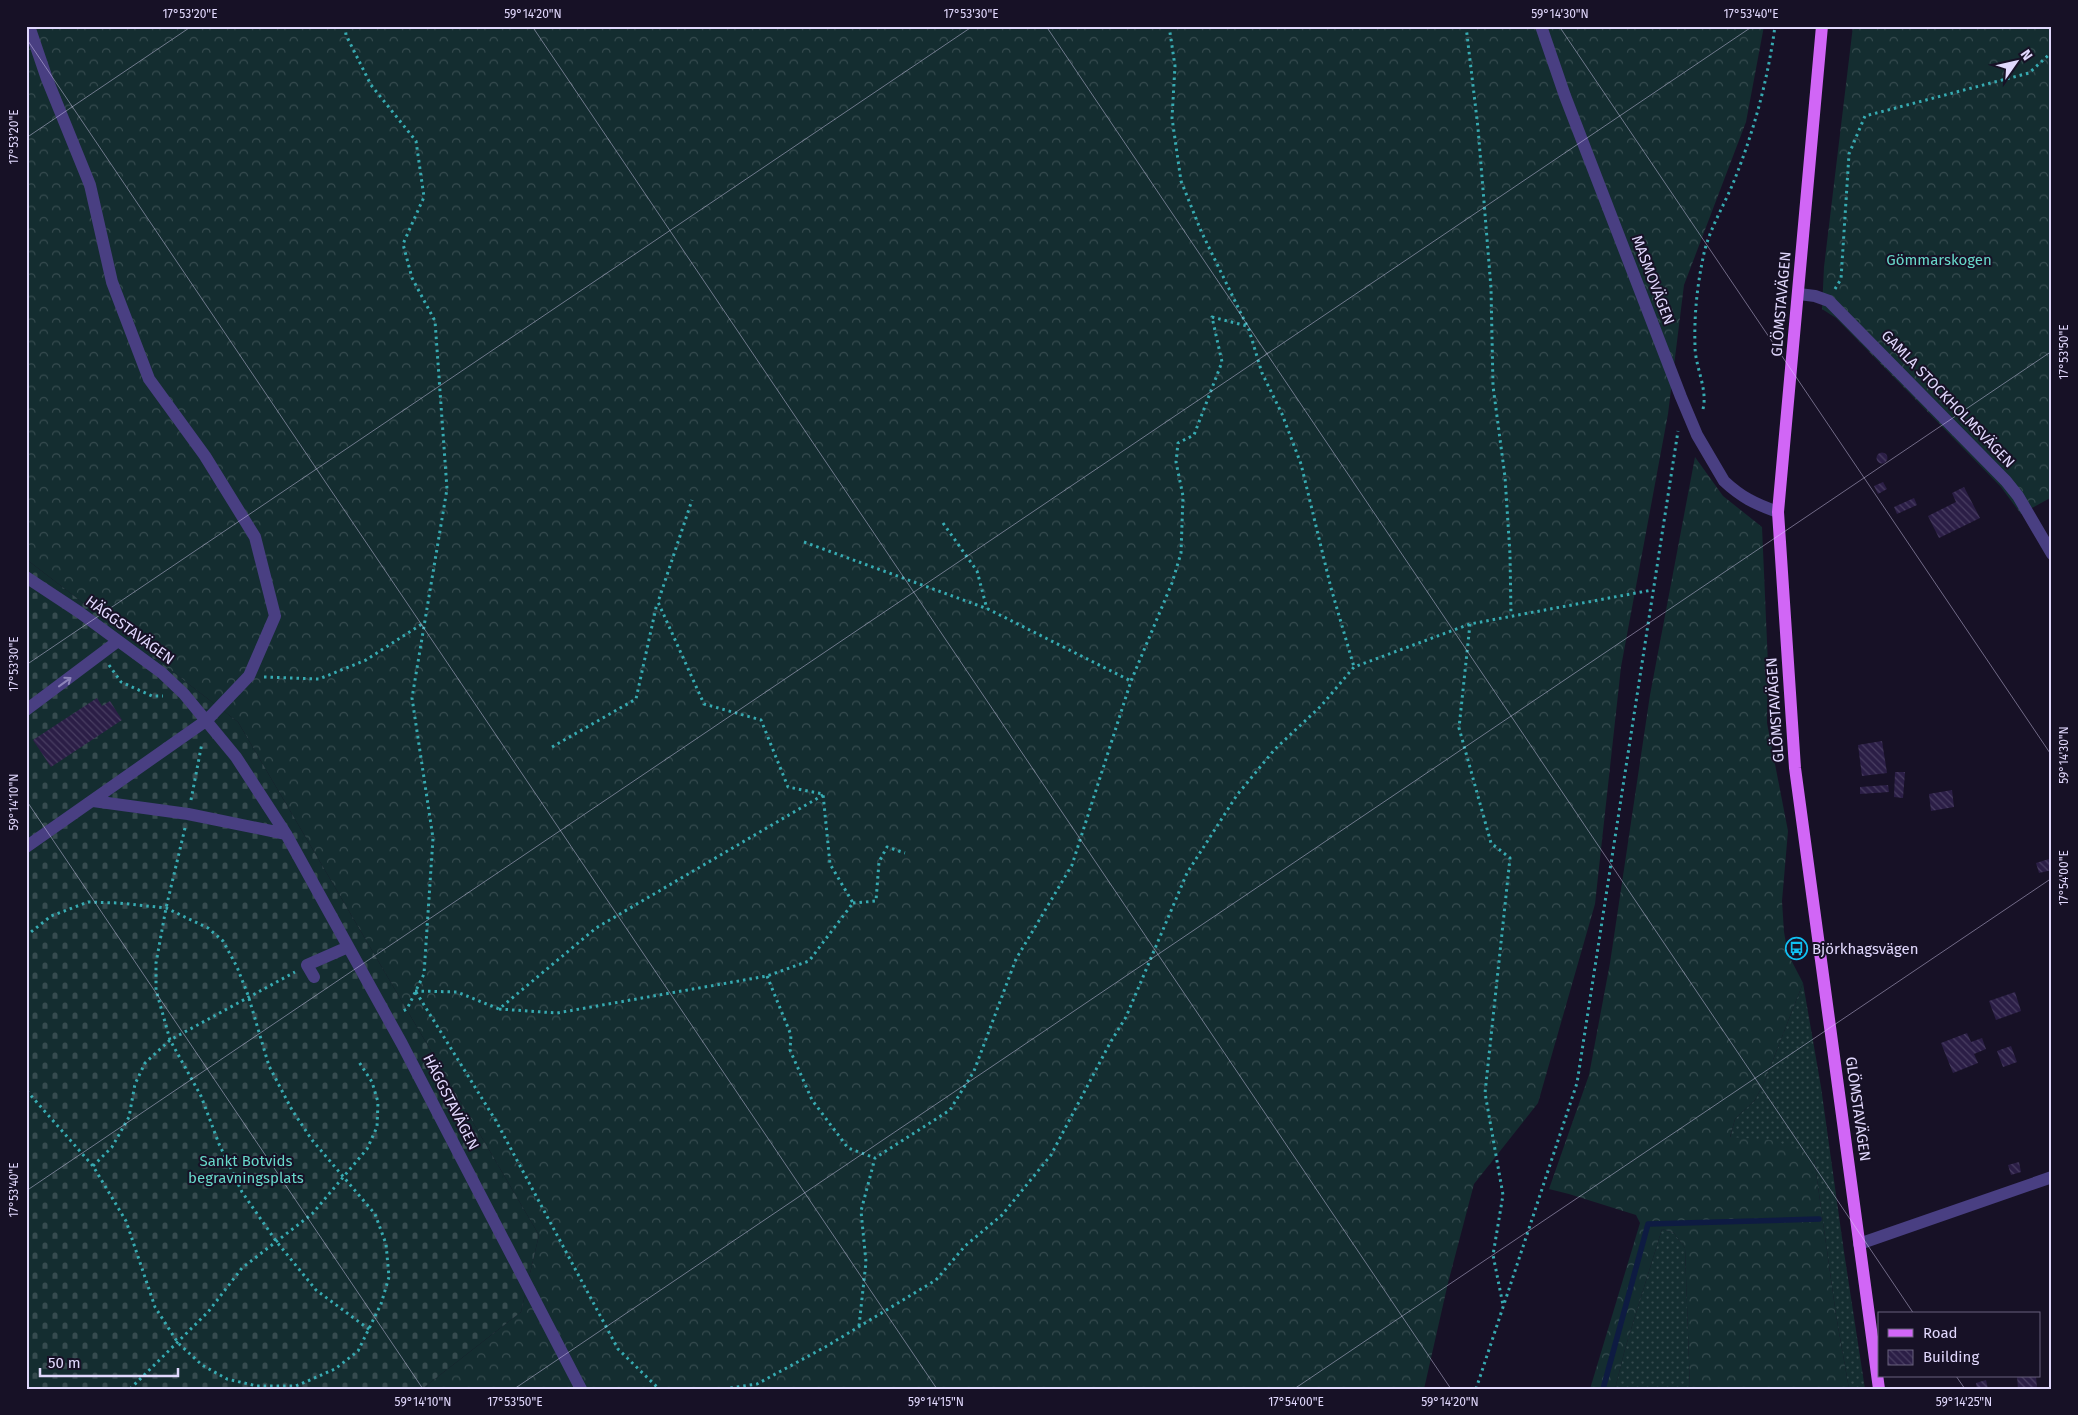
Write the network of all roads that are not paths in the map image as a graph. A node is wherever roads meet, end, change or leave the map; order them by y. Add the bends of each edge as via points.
1 (29, 26) edge
2 (1541, 26) edge
3 (1822, 26) edge
4 (1799, 294) junction
5 (1778, 512) junction
6 (2052, 554) edge
7 (26, 577) edge
8 (118, 641) junction
9 (26, 710) edge
10 (206, 720) junction
11 (93, 801) junction
12 (286, 834) junction
13 (26, 847) edge
14 (348, 947) junction
15 (314, 977) dead end
16 (2052, 1177) edge
17 (1860, 1244) junction
18 (582, 1389) edge
19 (1879, 1389) edge

1 - 10 street via 90,185 112,282 149,379 205,456 255,537 275,616 249,676
2 - 5 street, MASMOVÄGEN via 1564,96 1693,425 1724,481 1750,502
3 - 4 main road, GLÖMSTAVÄGEN
4 - 5 main road, GLÖMSTAVÄGEN
4 - 6 street, GAMLA STOCKHOLMSVÄGEN via 1829,301 2006,481
5 - 17 main road, GLÖMSTAVÄGEN via 1795,768
7 - 8 street, HÄGGSTAVÄGEN
9 -> 8 street
8 - 10 street, HÄGGSTAVÄGEN via 162,673
10 - 11 street
10 - 12 street, HÄGGSTAVÄGEN via 236,757
11 - 12 street via 188,814
11 - 13 street
12 - 14 street, HÄGGSTAVÄGEN
14 - 15 street via 307,965
14 - 18 street, HÄGGSTAVÄGEN
16 - 17 street
17 - 19 main road, GLÖMSTAVÄGEN

